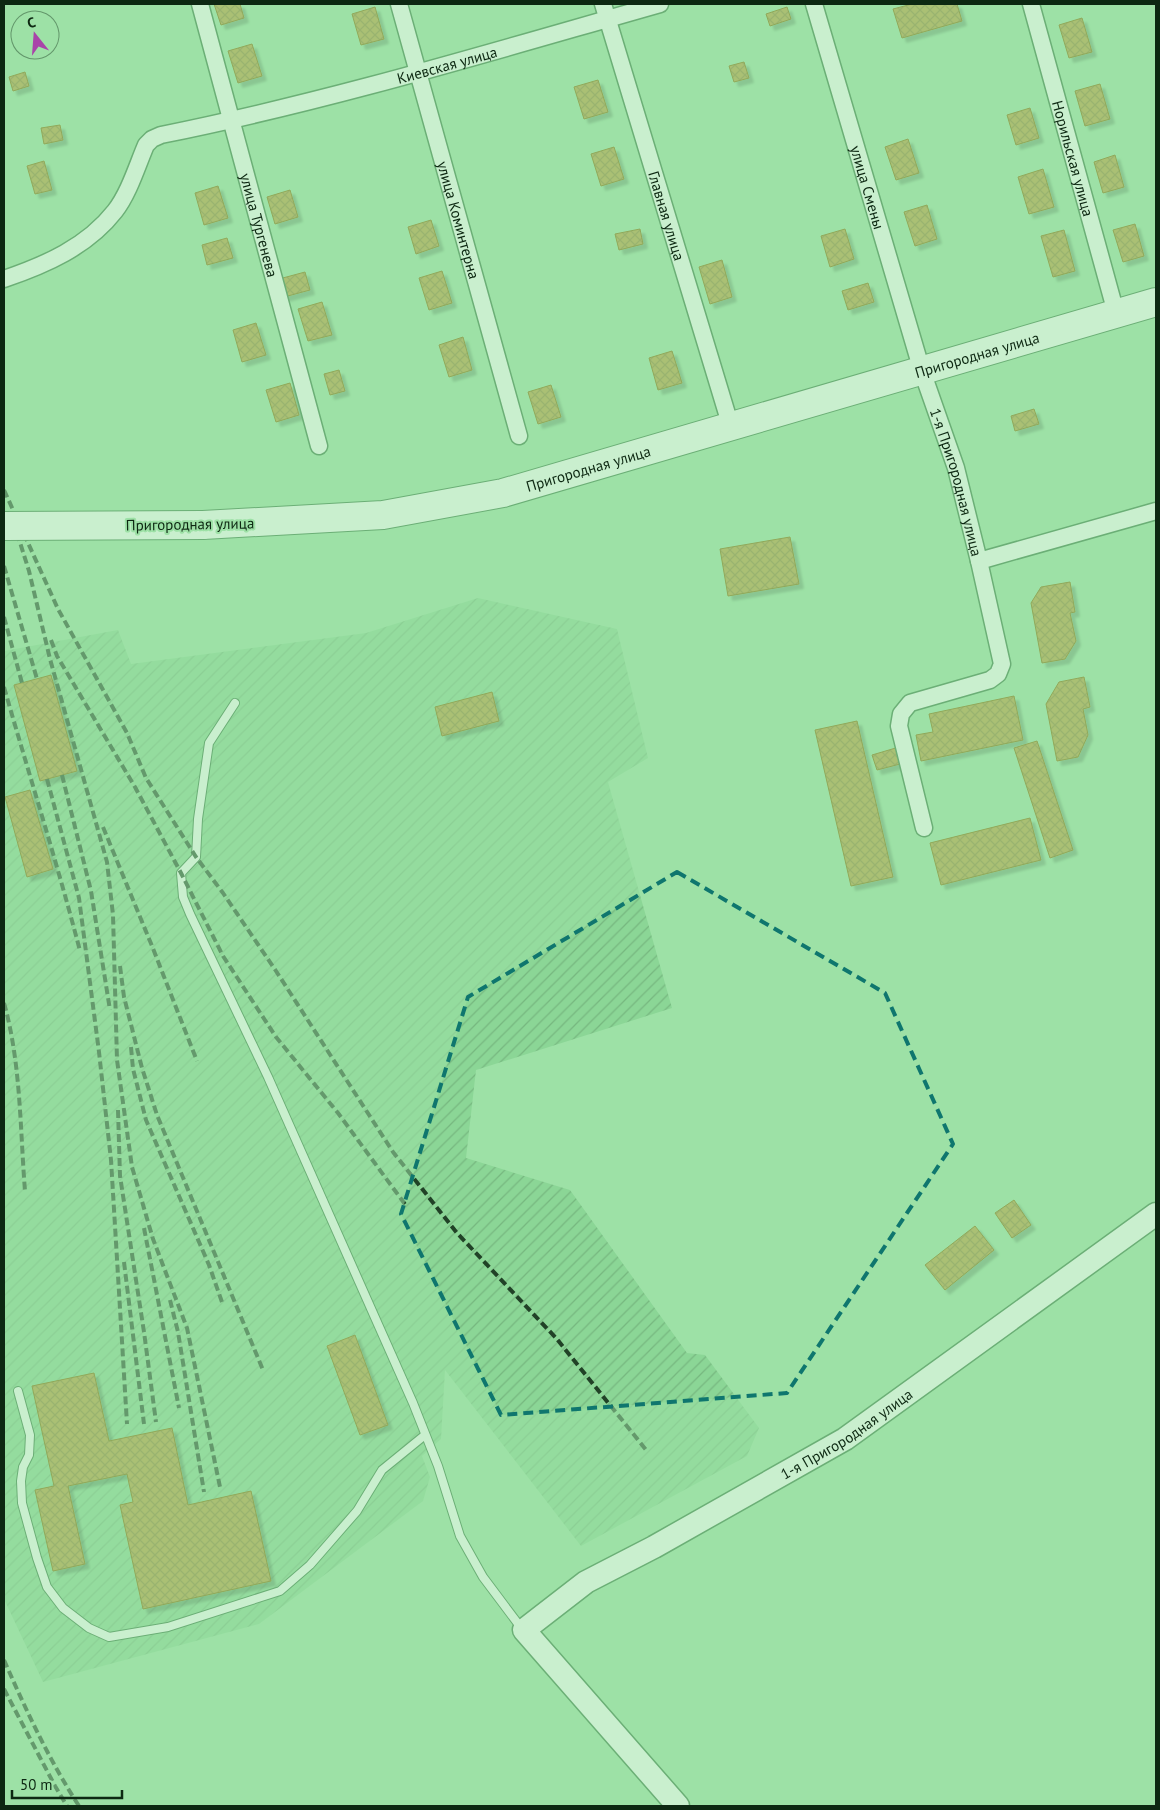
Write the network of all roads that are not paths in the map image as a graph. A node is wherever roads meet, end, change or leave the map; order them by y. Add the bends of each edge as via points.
1 (200, 4) edge
2 (399, 4) edge
3 (660, 4) edge
4 (814, 4) edge
5 (1031, 4) edge
6 (605, 11) edge
7 (418, 74) junction
8 (231, 121) junction
9 (4, 279) edge
10 (1156, 302) edge
11 (1116, 313) junction
12 (922, 371) junction
13 (731, 427) junction
14 (519, 436) dead end
15 (319, 446) dead end
16 (1156, 511) edge
17 (4, 526) edge
18 (979, 561) junction
19 (235, 703) dead end
20 (924, 828) dead end
21 (1156, 1214) edge
22 (18, 1391) dead end
23 (425, 1435) junction
24 (524, 1630) junction
25 (678, 1806) edge

1 - 8 street, улица Тургенева
2 - 7 street, улица Коминтерна
3 - 6 street, Киевская улица
4 - 12 street, улица Смены
5 - 11 street, Норильская улица
6 - 7 street, Киевская улица
6 - 13 street, Главная улица
7 - 8 street, Киевская улица
7 - 14 street, улица Коминтерна
8 - 9 street, Киевская улица via 152,139 146,145 123,198 101,226 80,244 51,261
8 - 15 street, улица Тургенева
10 - 11 highway, Пригородная улица
11 - 12 highway, Пригородная улица
12 - 13 highway, Пригородная улица
12 - 18 street, 1-я Пригородная улица via 956,468
13 - 17 highway, Пригородная улица, bridge via 494,495 383,515 203,526
16 - 18 street, 1-я Пригородная улица
18 - 20 street via 1002,664 998,674 990,680 910,703 901,714 899,726
19 - 23 lane via 209,743 196,857 182,873 183,897 272,1086
21 - 24 street, 1-я Пригородная улица via 846,1439 586,1582
22 - 23 lane via 30,1435 29,1455 21,1481 22,1503 47,1587 63,1608 89,1628 109,1637 168,1627 280,1592 310,1565 356,1511 382,1470
23 - 24 lane via 460,1536 483,1577
24 - 25 street

